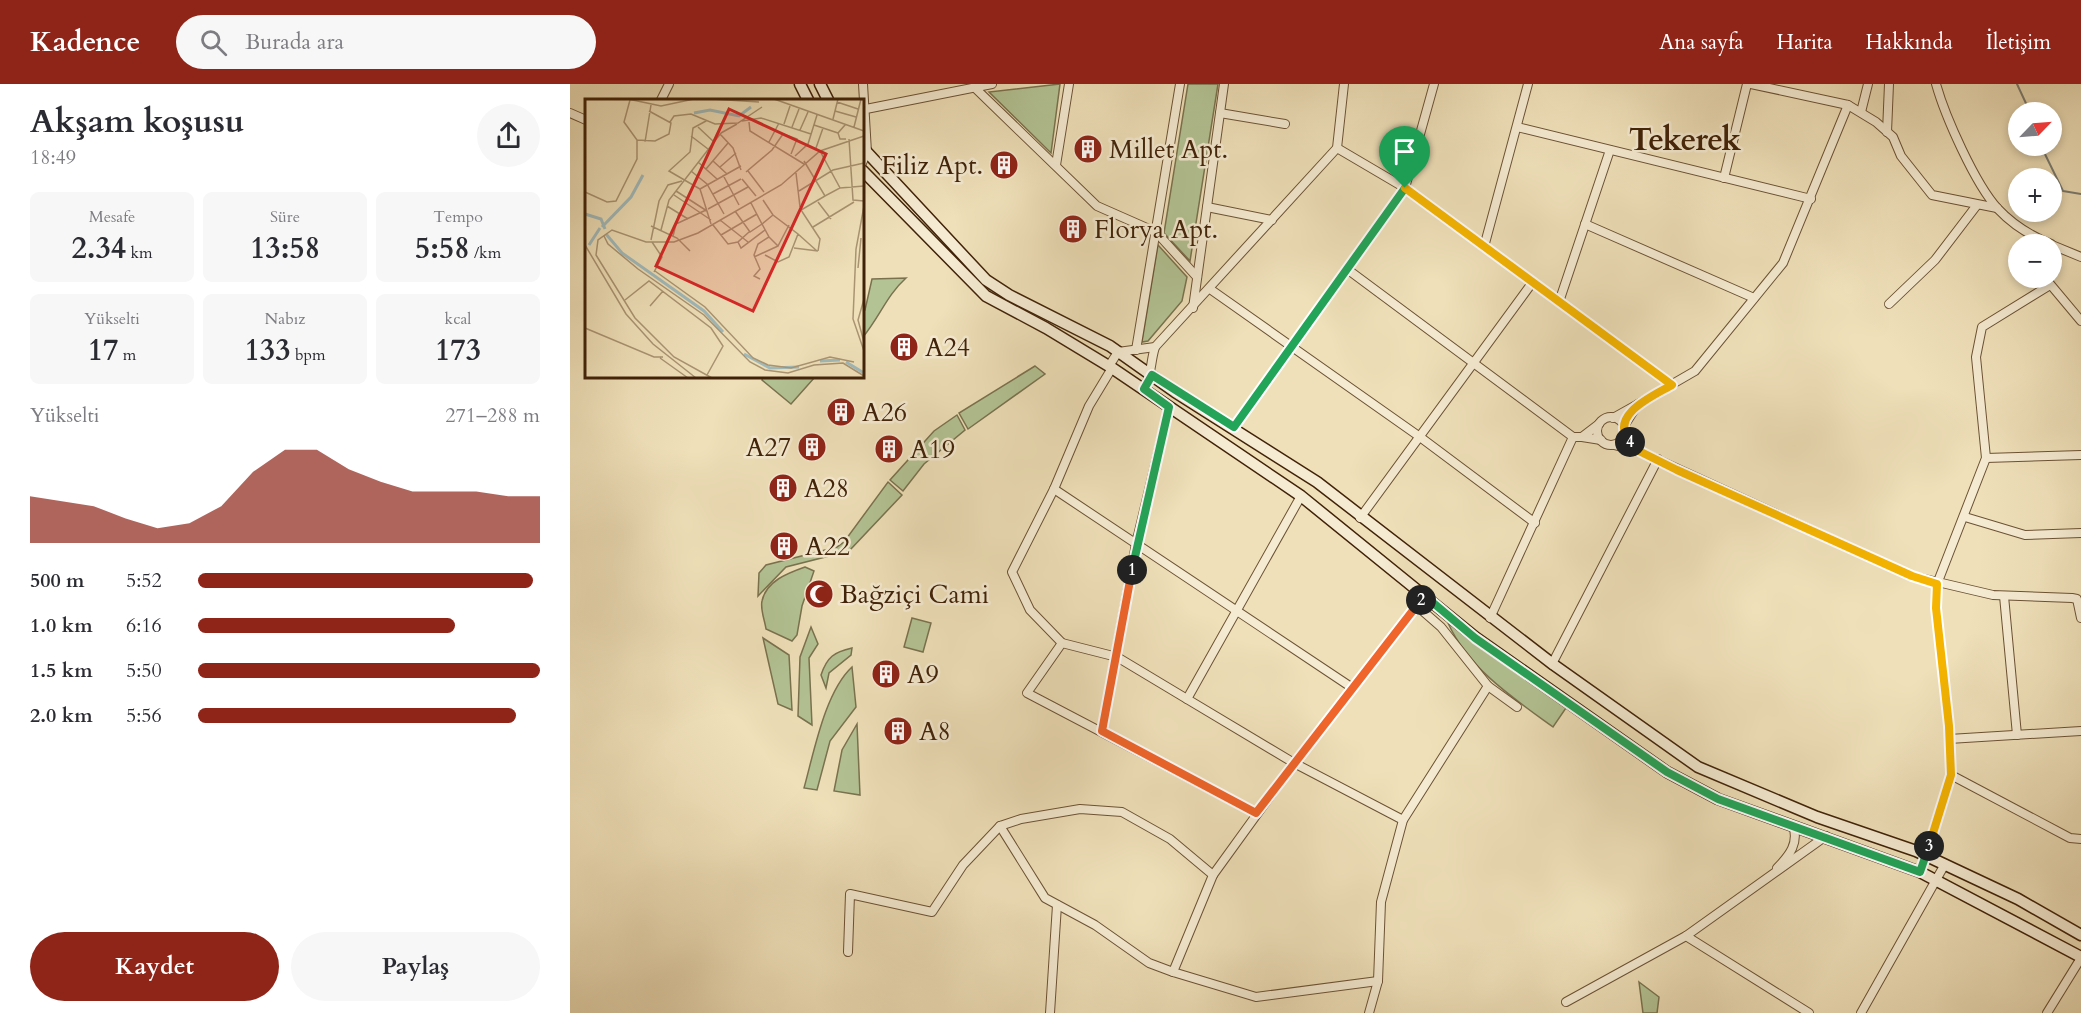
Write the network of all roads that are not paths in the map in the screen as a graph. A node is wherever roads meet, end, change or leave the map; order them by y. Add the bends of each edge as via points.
1 (669, 84) edge
2 (800, 84) edge
3 (820, 84) edge
4 (864, 84) edge
5 (992, 84) edge
6 (1069, 84) edge
7 (1180, 84) edge
8 (1224, 84) edge
9 (1344, 84) edge
10 (1434, 84) edge
11 (1528, 84) edge
12 (1747, 84) edge
13 (1751, 84) edge
14 (1868, 84) edge
15 (1889, 84) edge
16 (1935, 84) edge
17 (1761, 85) edge
18 (974, 87) junction
19 (662, 99) edge
20 (808, 99) edge
21 (828, 99) edge
22 (1848, 105) junction
23 (866, 110) junction
24 (1861, 112) junction
25 (570, 113) edge
26 (1220, 113) junction
27 (585, 120) edge
28 (1285, 124) dead end
29 (1517, 127) junction
30 (1887, 132) junction
31 (1337, 148) junction
32 (1610, 150) junction
33 (864, 154) edge
34 (1056, 165) junction
35 (864, 172) edge
36 (1724, 178) junction
37 (1405, 188) junction
38 (1811, 199) junction
39 (1977, 205) junction
40 (1207, 207) junction
41 (1997, 208) junction
42 (1272, 220) junction
43 (1585, 224) junction
44 (1156, 232) junction
45 (2029, 234) edge
46 (1484, 247) junction
47 (2062, 249) edge
48 (2081, 257) edge
49 (1347, 269) junction
50 (1197, 277) junction
51 (1532, 283) junction
52 (2045, 288) edge
53 (2053, 288) edge
54 (1210, 289) junction
55 (1754, 298) junction
56 (1559, 302) junction
57 (1889, 304) dead end
58 (1193, 308) junction
59 (2081, 321) edge
60 (1155, 347) junction
61 (1292, 347) junction
62 (1136, 350) junction
63 (1118, 352) junction
64 (1474, 364) junction
65 (1111, 367) junction
66 (1152, 375) junction
67 (1672, 385) junction
68 (1144, 389) junction
69 (1638, 404) junction
70 (1169, 407) junction
71 (1613, 418) junction
72 (1600, 424) junction
73 (1624, 426) junction
74 (1234, 427) junction
75 (1624, 435) junction
76 (1420, 437) junction
77 (1578, 437) junction
78 (1601, 440) junction
79 (1614, 445) junction
80 (1641, 452) junction
81 (2081, 455) edge
82 (1986, 458) junction
83 (1659, 459) junction
84 (1054, 489) junction
85 (1301, 496) junction
86 (1360, 518) junction
87 (1965, 518) junction
88 (1535, 523) junction
89 (2081, 533) edge
90 (1136, 544) junction
91 (1937, 584) junction
92 (1425, 596) junction
93 (2004, 596) junction
94 (1417, 606) junction
95 (1236, 611) junction
96 (1490, 618) junction
97 (2081, 618) edge
98 (1062, 643) junction
99 (1117, 657) junction
100 (1552, 664) junction
101 (1488, 686) junction
102 (1351, 687) junction
103 (1187, 699) junction
104 (1517, 707) dead end
105 (1102, 731) junction
106 (2081, 731) edge
107 (2017, 735) junction
108 (1949, 739) junction
109 (1294, 763) junction
110 (1951, 775) junction
111 (1256, 813) junction
112 (1403, 819) junction
113 (1793, 825) junction
114 (1000, 826) junction
115 (1826, 836) junction
116 (2081, 839) edge
117 (1926, 856) junction
118 (1945, 864) junction
119 (1920, 872) junction
120 (1213, 875) junction
121 (1935, 880) junction
122 (1766, 881) junction
123 (1057, 905) junction
124 (2081, 934) edge
125 (1686, 936) junction
126 (848, 952) dead end
127 (2081, 957) edge
128 (1173, 972) junction
129 (1378, 981) junction
130 (1566, 1002) dead end
131 (2052, 1011) edge
132 (1050, 1013) edge
133 (1369, 1013) edge
134 (1809, 1013) edge
135 (1861, 1013) edge

1 - 19 street
2 - 20 main road
3 - 21 main road
4 - 23 street
5 - 18 street
6 - 34 street
7 - 44 street
8 - 26 street
9 - 31 street
10 - 37 street
11 - 29 street
12 - 36 street
13 - 17 street
14 - 24 street
15 - 30 street
16 - 41 street via 1975,173
17 - 22 street
18 - 23 street
18 - 34 street
22 - 24 street
22 - 38 street
23 - 33 street
24 - 30 street
25 - 27 street
26 - 28 street
26 - 40 street
29 - 32 street
29 - 46 street
30 - 39 street via 1932,195
31 - 37 street
31 - 42 street
32 - 36 street
32 - 43 street
33 - 63 main road via 986,280
34 - 44 street via 1097,206
35 - 65 main road via 986,296
36 - 38 street
37 - 46 street
37 - 49 street
38 - 55 street via 1783,263
39 - 41 street
39 - 57 street via 1935,260
40 - 42 street
40 - 50 street
41 - 45 street
42 - 54 street
43 - 55 street
43 - 56 street
44 - 50 street
44 - 62 street
46 - 51 street
47 - 48 street
49 - 61 street
49 - 64 street
50 - 58 street
51 - 56 street
51 - 64 street
52 - 82 street via 1982,327 1976,357
53 - 59 street
54 - 58 street
54 - 61 street
55 - 67 street via 1695,371
56 - 67 street
58 - 60 street
60 - 62 street
60 - 66 street via 1150,363
61 - 74 street
61 - 76 street
62 - 63 street
63 - 65 street
63 - 66 main road
64 - 76 street
64 - 77 street
65 - 68 main road
65 - 84 street via 1089,406
66 - 68 street
66 - 74 main road
67 - 69 street
68 - 70 main road
69 - 71 street
69 - 73 street
70 - 85 main road
70 - 90 street
71 - 72 street
71 - 73 street
72 - 77 street
72 - 78 street
73 - 75 street
74 - 86 main road via 1317,482
75 - 79 street
75 - 80 street
76 - 86 street
76 - 88 street
77 - 78 street
77 - 88 street
78 - 79 street
79 - 80 street
80 - 83 street
81 - 82 street
82 - 87 street
83 - 91 street
83 - 100 street
84 - 90 street
84 - 98 street via 1012,572 1030,610
85 - 92 main road
85 - 95 street
86 - 96 main road
87 - 89 street via 2025,535
87 - 91 street
88 - 96 street
90 - 95 street
90 - 99 street
91 - 93 street
91 - 108 street
92 - 94 street
92 - 113 main road via 1475,638 1667,772 1718,799
93 - 97 street via 2077,599
93 - 107 street
94 - 101 street via 1441,627
94 - 102 street
95 - 102 street
95 - 103 street
96 - 100 main road
98 - 99 street
98 - 105 street via 1027,693
99 - 103 street
99 - 105 street
100 - 117 main road via 1698,767 1817,817
101 - 104 street
101 - 112 street
102 - 109 street
103 - 109 street
105 - 111 street
106 - 107 street
107 - 108 street
108 - 110 street
109 - 111 street
109 - 112 street
110 - 116 street via 2070,838
110 - 117 street
111 - 120 street
112 - 129 street via 1381,902
113 - 115 main road
113 - 122 street via 1793,847
114 - 120 street via 1080,809 1122,812 1170,839
114 - 123 street via 1045,898
114 - 126 street via 963,865 932,912 850,894
115 - 119 main road
115 - 122 street
117 - 118 main road
117 - 119 street
118 - 121 street
118 - 124 main road
119 - 121 main road
120 - 128 street
121 - 127 main road
121 - 135 street
122 - 125 street
123 - 128 street via 1095,925 1149,963
123 - 132 street
125 - 130 street
125 - 134 street
127 - 131 street
128 - 129 street via 1256,997
129 - 133 street

